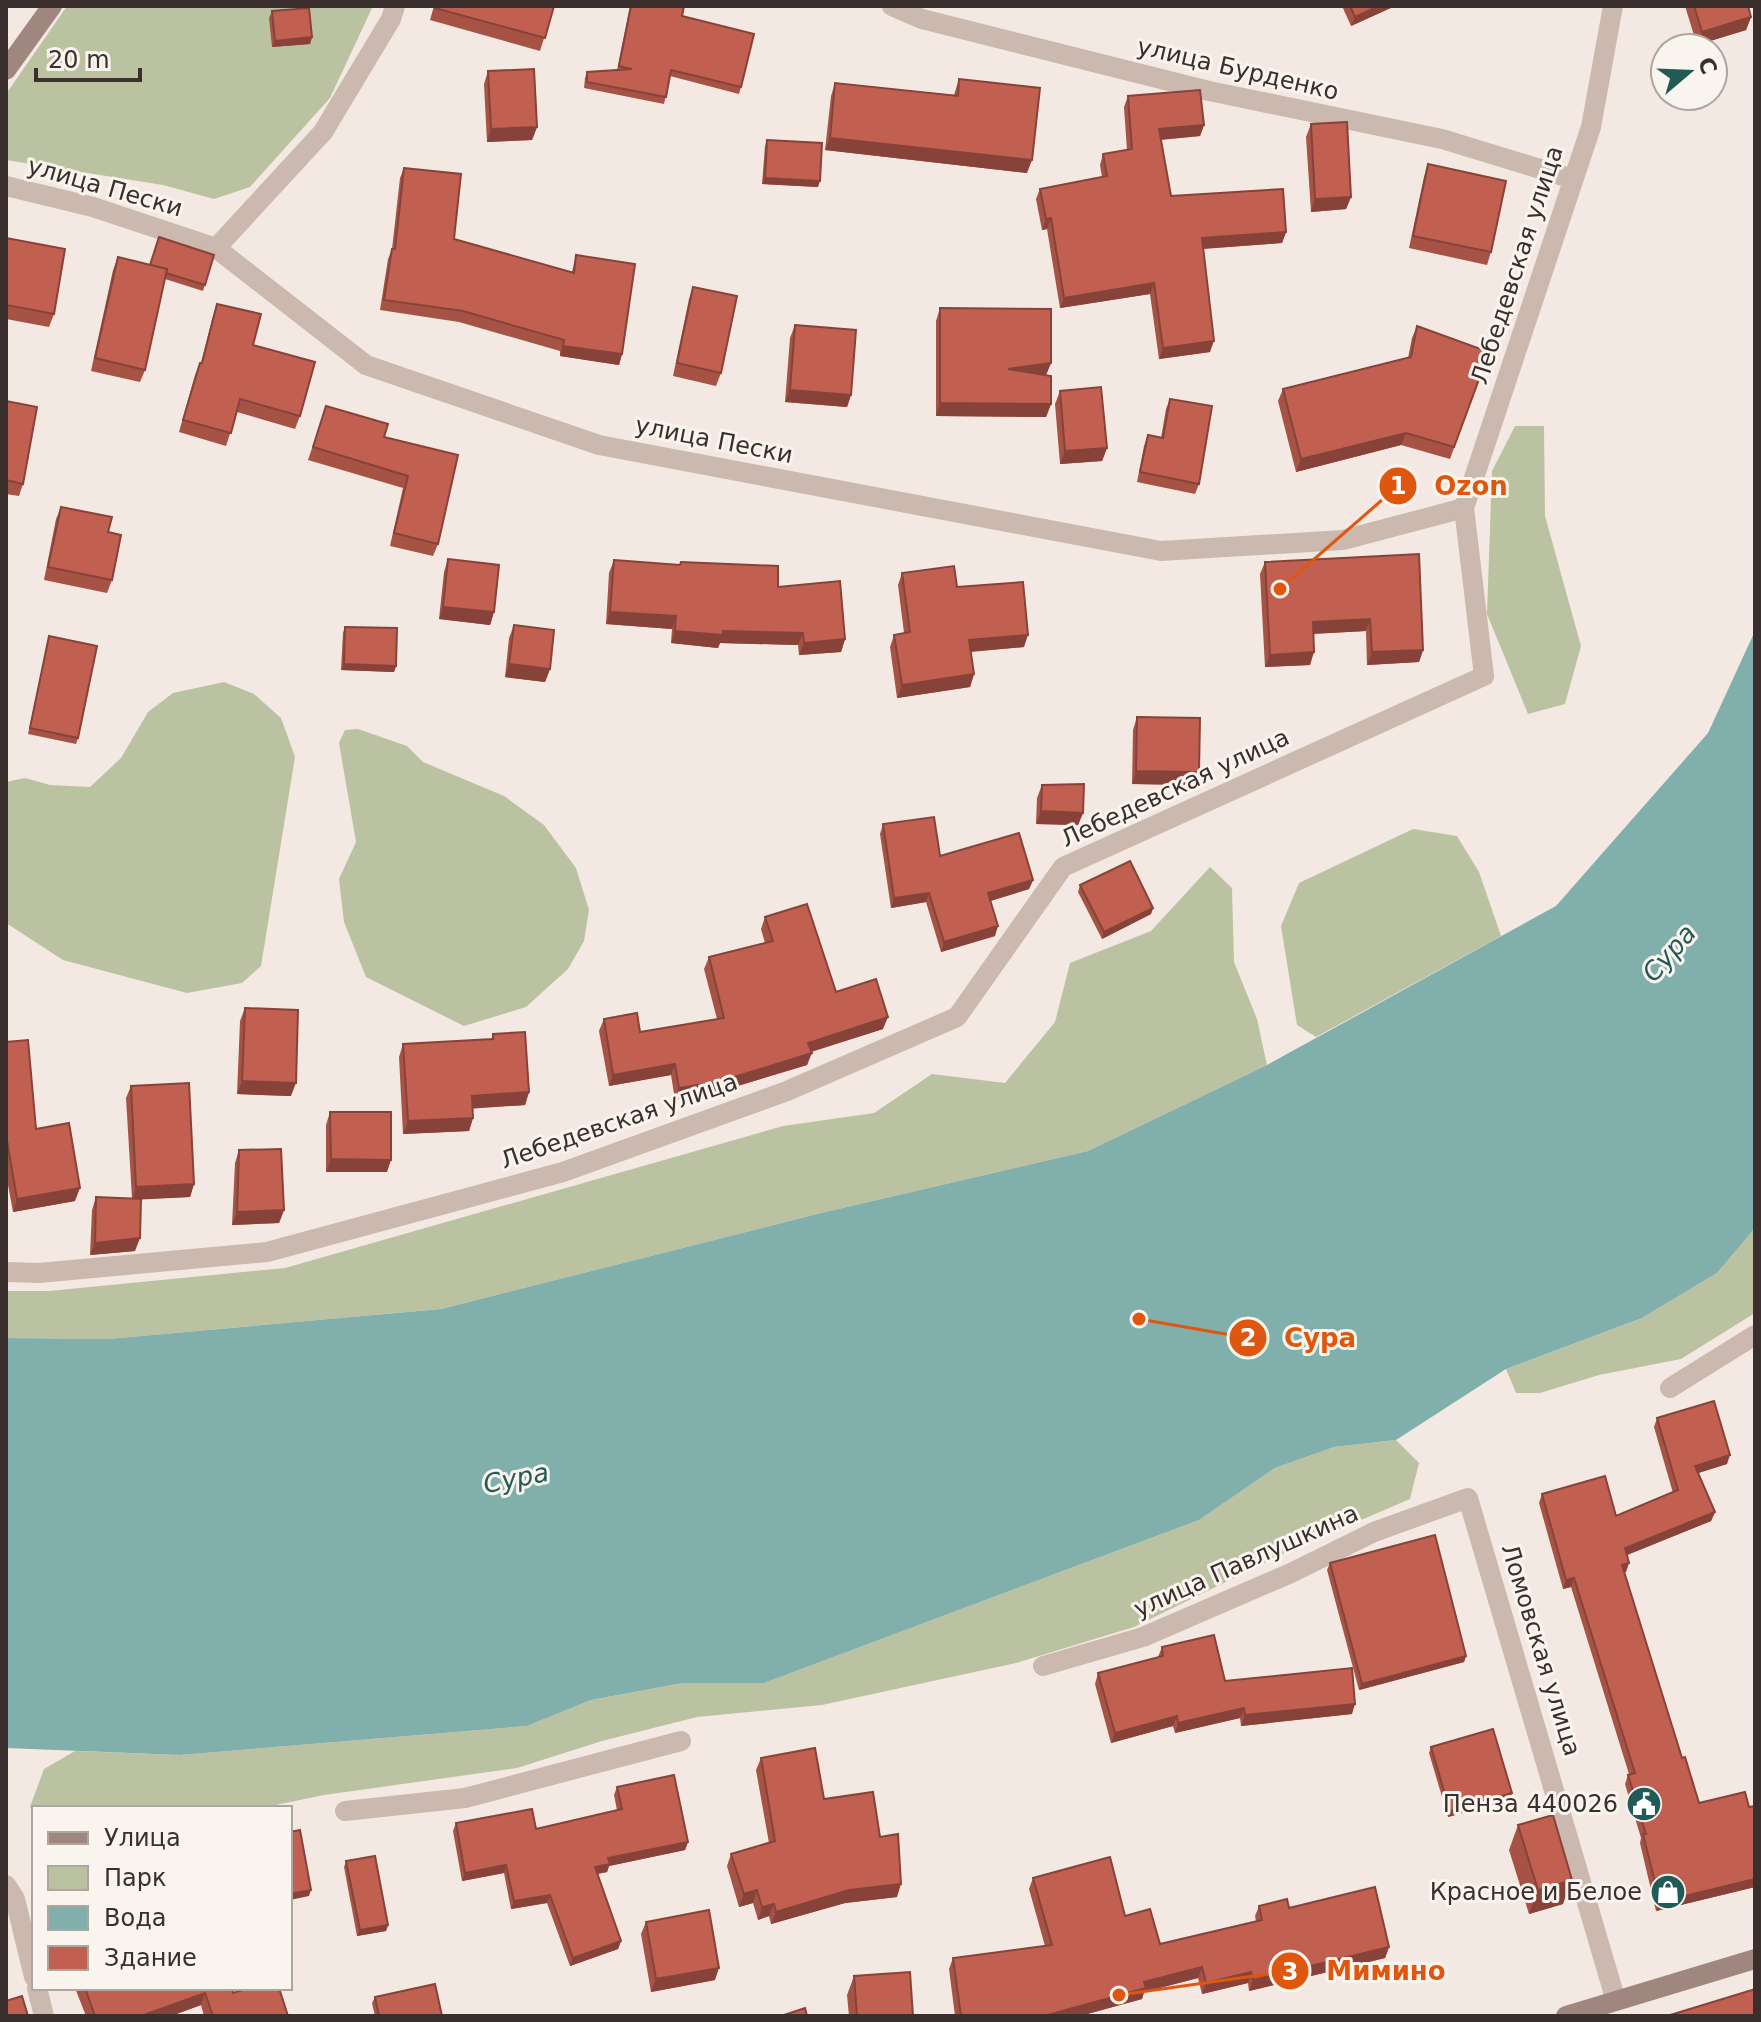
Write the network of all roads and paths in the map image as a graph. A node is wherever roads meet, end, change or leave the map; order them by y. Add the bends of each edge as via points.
1 (52, 6) edge
2 (395, 6) edge
3 (892, 6) edge
4 (1613, 6) edge
5 (6, 70) edge
6 (1573, 179) junction
7 (6, 186) edge
8 (216, 248) junction
9 (1464, 508) junction
10 (6, 1272) edge
11 (1755, 1335) edge
12 (1670, 1388) dead end
13 (1468, 1498) joint
14 (1043, 1666) dead end
15 (681, 1741) dead end
16 (345, 1811) dead end
17 (10, 1892) edge
18 (1755, 1959) edge
19 (32, 1970) edge
20 (38, 1990) edge
21 (1616, 2001) junction
22 (44, 2016) edge
23 (1566, 2016) edge

1 - 5 main road
2 - 8 street via 323,132
3 - 6 street, улица Бурденко via 922,19 1209,91 1442,139
4 - 6 street, Лебедевская улица via 1591,127
6 - 9 street, Лебедевская улица
7 - 8 street, улица Пески via 93,207
8 - 9 street, улица Пески via 366,365 599,445 1161,551 1343,540
9 - 10 street, Лебедевская улица via 1484,676 1063,867 957,1017 787,1091 563,1172 267,1252
11 - 12 street
13 - 14 street, улица Павлушкина via 1374,1532 1143,1637
13 - 21 street, Ломовская улица
15 - 16 street via 465,1798
17 - 19 street
18 - 21 main road
20 - 22 street
21 - 23 main road

